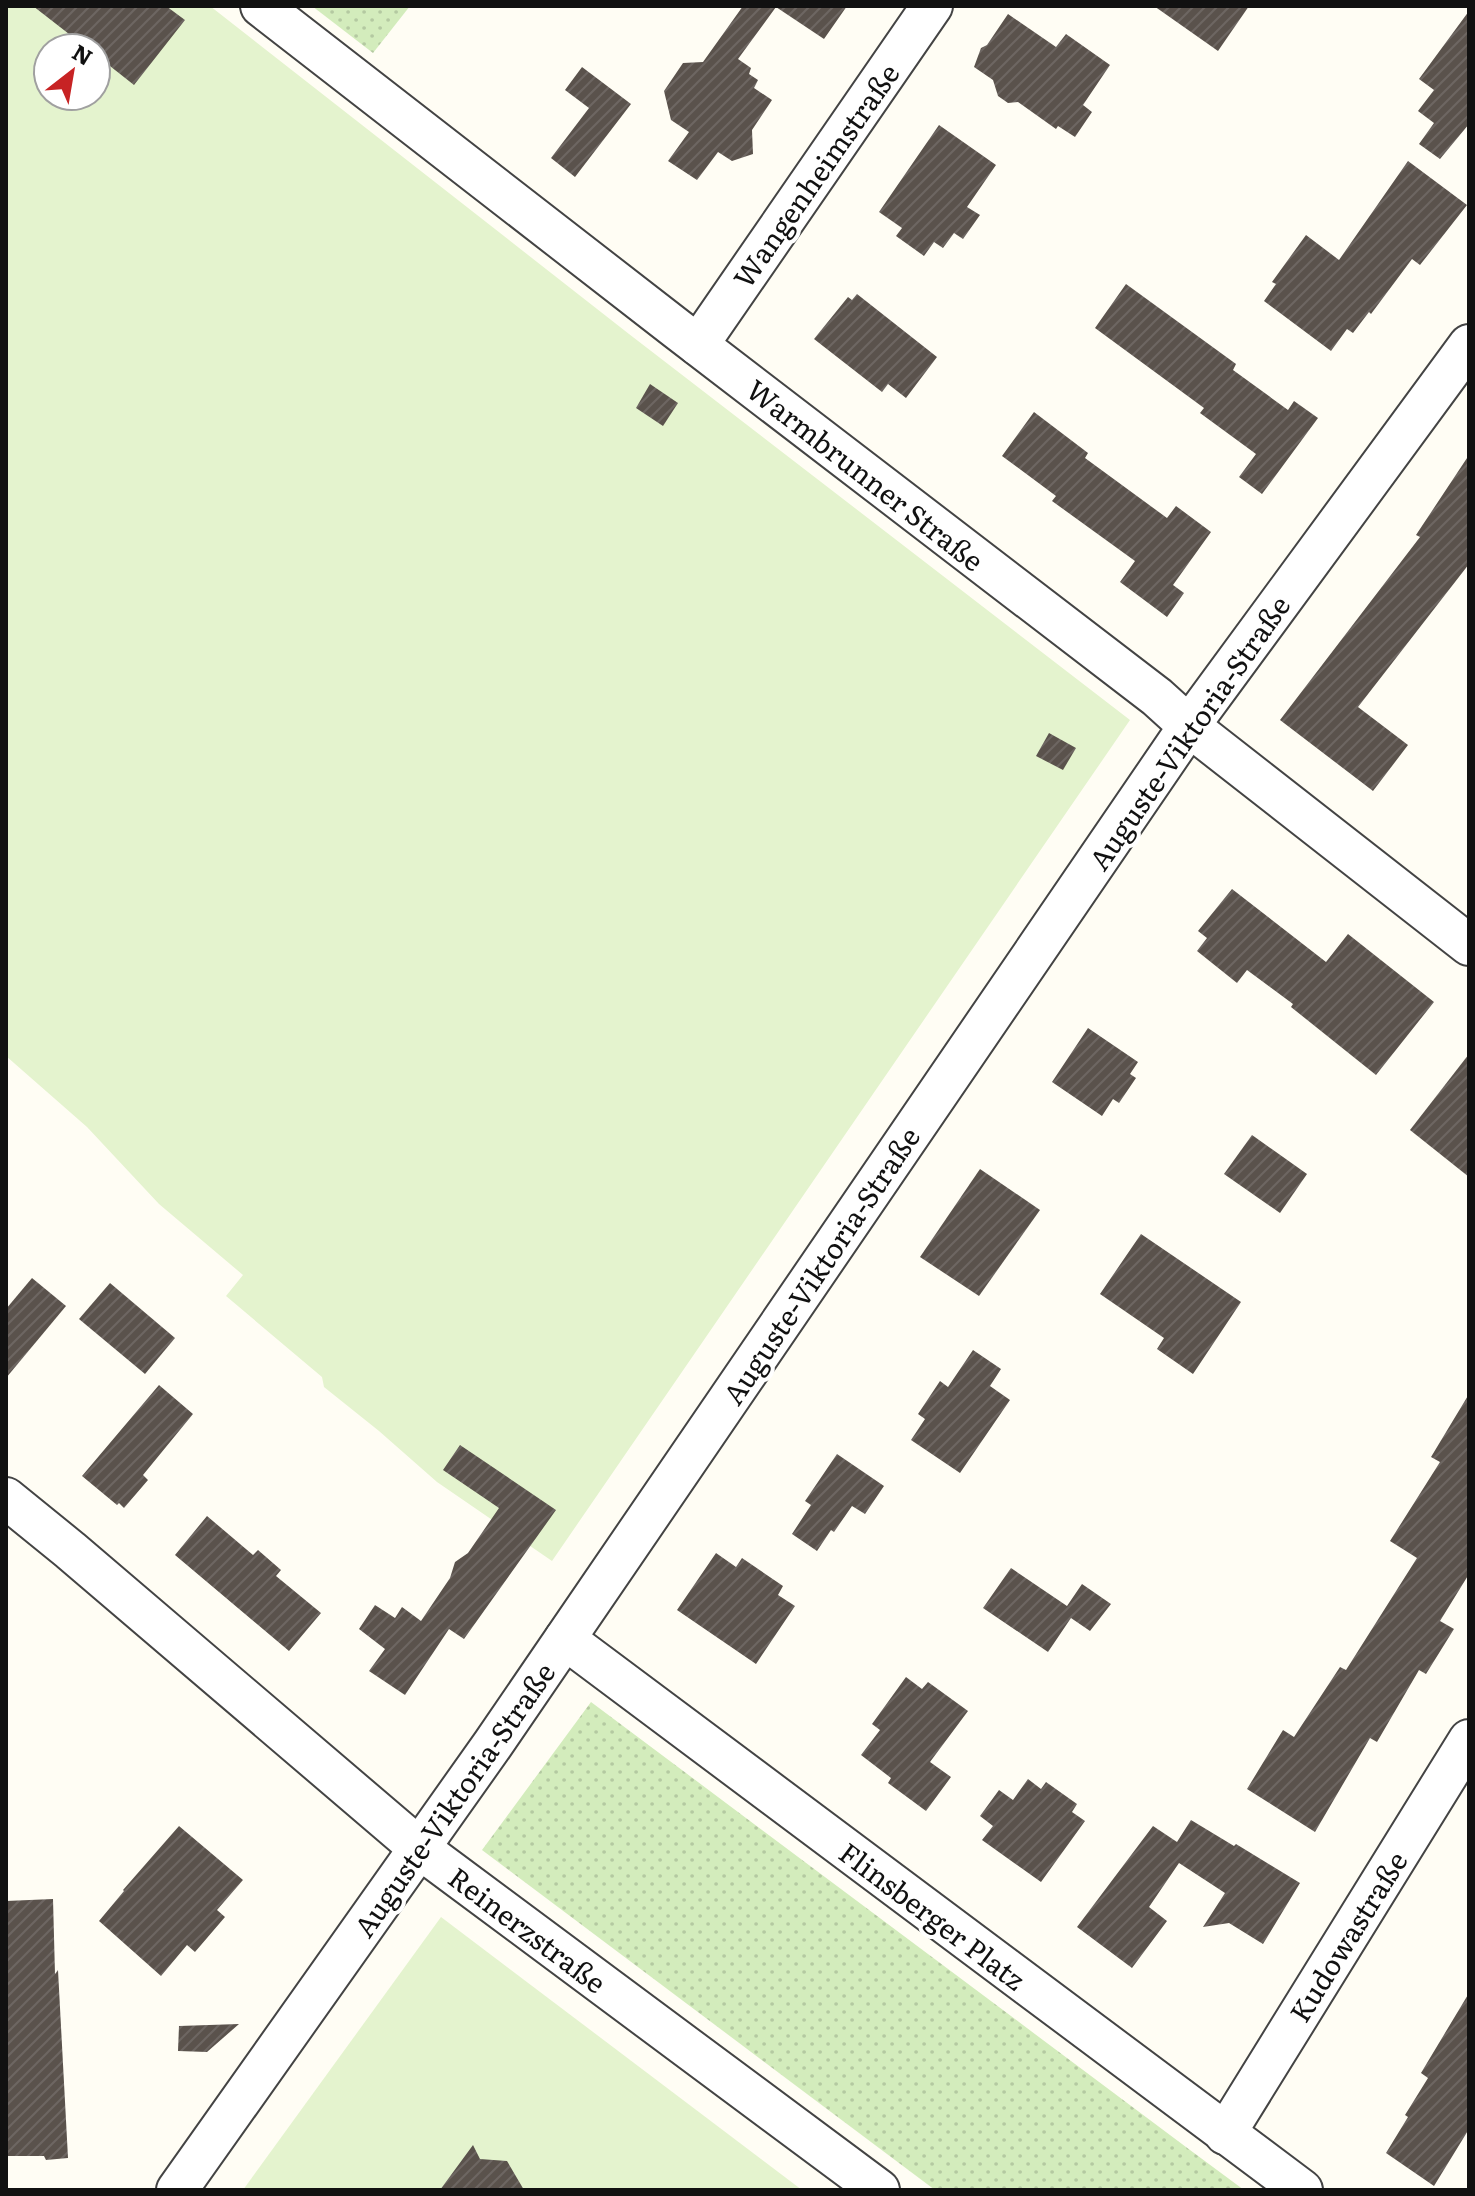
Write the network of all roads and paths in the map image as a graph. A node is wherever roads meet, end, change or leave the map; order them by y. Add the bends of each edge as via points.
1 (261, 6) edge
2 (932, 6) edge
3 (698, 345) junction
4 (1469, 345) edge
5 (1189, 726) junction
6 (1469, 945) edge
7 (6, 1498) edge
8 (565, 1639) junction
9 (1469, 1740) edge
10 (419, 1848) junction
11 (1225, 2134) junction
12 (177, 2190) edge
13 (879, 2190) edge
14 (1302, 2190) edge

1 - 3 street, Warmbrunner Straße
2 - 3 street, Wangenheimstraße
3 - 5 street, Warmbrunner Straße
4 - 5 street, Auguste-Viktoria-Straße
5 - 6 street, Warmbrunner Straße
5 - 8 street, Auguste-Viktoria-Straße
7 - 10 street, Reinerzstraße
8 - 10 street, Auguste-Viktoria-Straße
8 - 11 street, Flinsberger Platz
9 - 11 street, Kudowastraße
10 - 12 street, Auguste-Viktoria-Straße
10 - 13 street, Reinerzstraße
11 - 14 street, Flinsberger Platz

